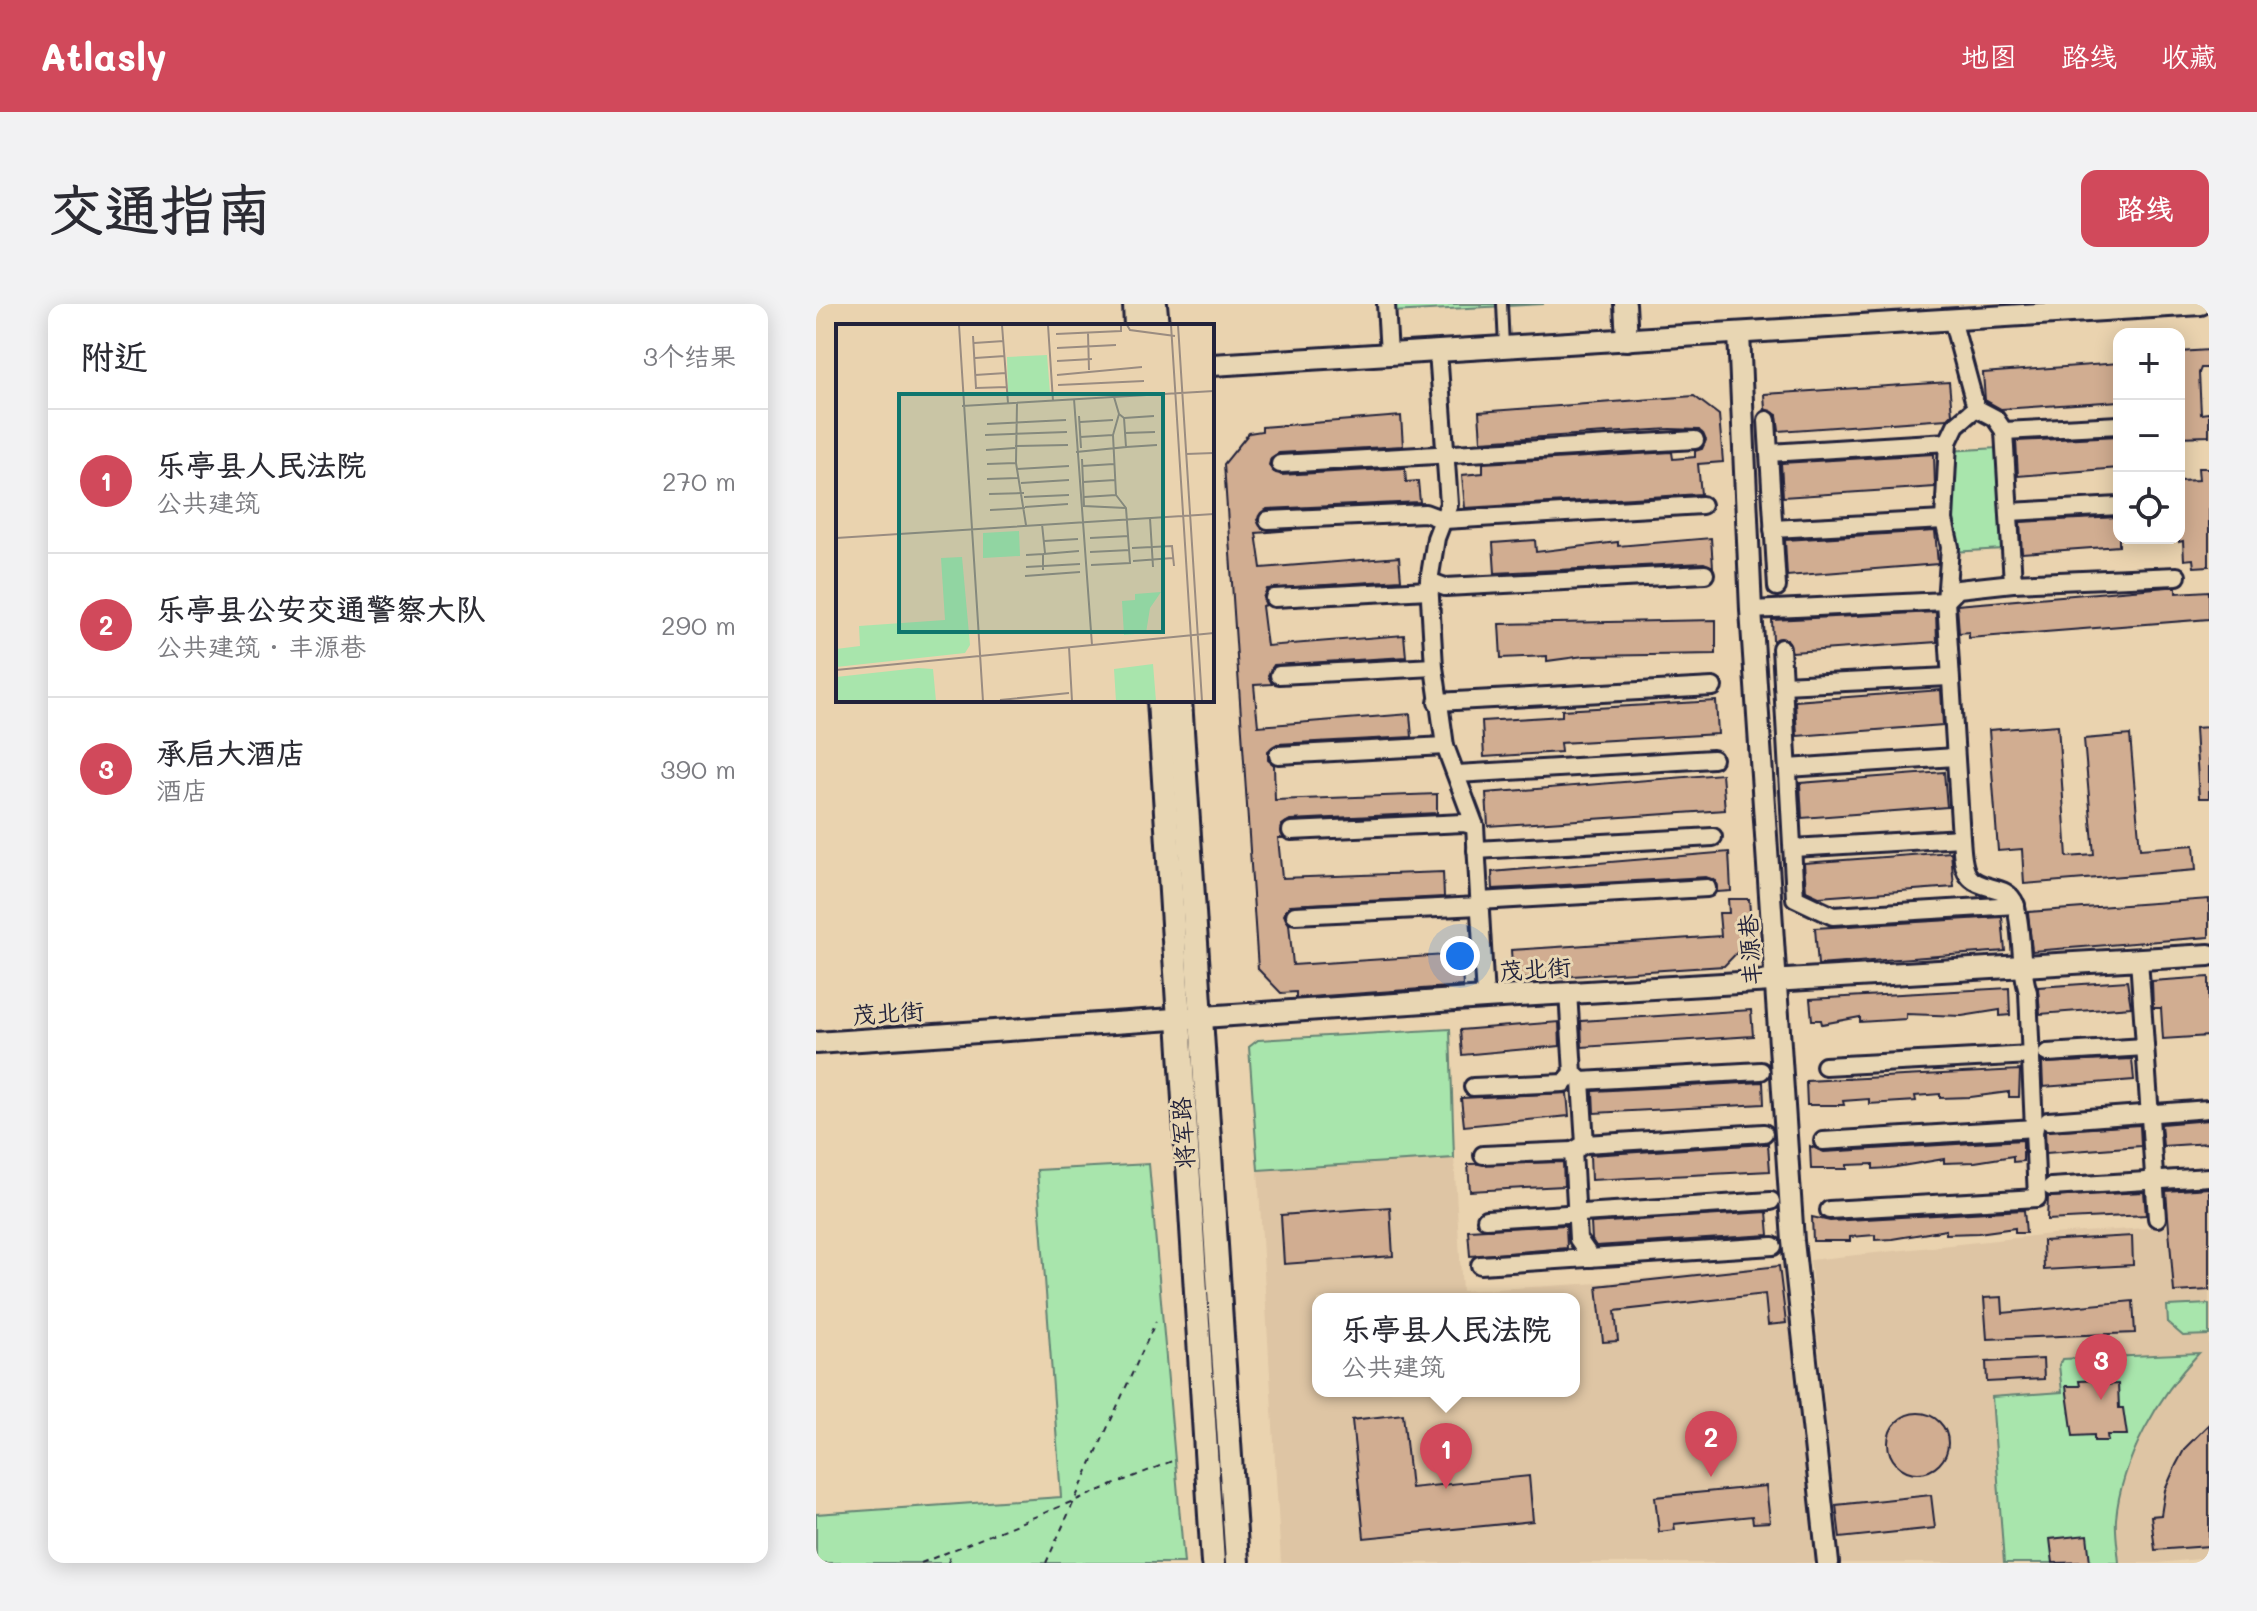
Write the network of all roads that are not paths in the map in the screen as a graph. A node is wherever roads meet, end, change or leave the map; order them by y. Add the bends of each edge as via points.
1 (1135, 304) edge
2 (1155, 304) edge
3 (1386, 304) edge
4 (1502, 304) edge
5 (1625, 304) edge
6 (2201, 304) edge
7 (1992, 310) edge
8 (1952, 319) junction
9 (1136, 324) edge
10 (1157, 324) edge
11 (1739, 333) junction
12 (1627, 340) junction
13 (1504, 347) junction
14 (1438, 351) junction
15 (1389, 354) junction
16 (1214, 365) edge
17 (1976, 408) junction
18 (1767, 420) dead end
19 (2113, 425) edge
20 (2004, 431) junction
21 (1695, 440) dead end
22 (1948, 442) junction
23 (1769, 453) junction
24 (1446, 454) junction
25 (1280, 464) dead end
26 (1702, 505) dead end
27 (2113, 506) edge
28 (2009, 512) junction
29 (1268, 520) dead end
30 (1444, 520) junction
31 (1944, 520) junction
32 (1773, 529) junction
33 (1705, 574) dead end
34 (2177, 576) dead end
35 (2013, 583) junction
36 (1429, 586) junction
37 (1777, 587) dead end
38 (1274, 598) dead end
39 (1946, 601) junction
40 (1751, 610) junction
41 (1781, 648) dead end
42 (1434, 667) junction
43 (1279, 675) dead end
44 (1949, 677) junction
45 (1783, 685) junction
46 (1713, 687) dead end
47 (1159, 702) edge
48 (1180, 702) edge
49 (1437, 702) junction
50 (1445, 746) junction
51 (1278, 755) dead end
52 (1955, 757) junction
53 (1713, 759) dead end
54 (1788, 768) junction
55 (1457, 774) junction
56 (1475, 826) junction
57 (1291, 831) dead end
58 (1713, 837) dead end
59 (1961, 838) junction
60 (1793, 848) junction
61 (1476, 850) junction
62 (1707, 888) dead end
63 (1479, 903) junction
64 (2016, 905) junction
65 (1295, 915) dead end
66 (2209, 955) edge
67 (2139, 959) junction
68 (2020, 966) junction
69 (1777, 979) junction
70 (1568, 992) junction
71 (1485, 998) junction
72 (1189, 1018) junction
73 (816, 1043) edge
74 (2145, 1047) junction
75 (2039, 1054) junction
76 (1825, 1066) dead end
77 (1761, 1071) dead end
78 (1577, 1077) junction
79 (1473, 1087) dead end
80 (2209, 1109) edge
81 (2149, 1113) junction
82 (2042, 1124) junction
83 (1764, 1133) dead end
84 (1823, 1141) dead end
85 (1579, 1148) junction
86 (1483, 1155) dead end
87 (2209, 1177) edge
88 (2155, 1181) junction
89 (2051, 1187) dead end
90 (1771, 1201) dead end
91 (1829, 1210) dead end
92 (1577, 1214) junction
93 (2157, 1218) dead end
94 (1486, 1219) dead end
95 (1773, 1246) dead end
96 (1591, 1258) junction
97 (1480, 1265) dead end
98 (1213, 1563) edge
99 (1237, 1563) edge
100 (1828, 1563) edge

1 - 9 main road
2 - 10 main road
3 - 15 street
4 - 13 lane
5 - 12 street
6 - 7 street
7 - 8 street
8 - 11 street
8 - 17 street
11 - 12 street
11 - 40 street, 丰源巷
12 - 13 street
13 - 14 street
14 - 15 street
14 - 24 street
15 - 16 street
17 - 20 street via 1995,418
17 - 22 street via 1956,425
18 - 23 street
19 - 20 street
20 - 28 street
21 - 24 street
22 - 23 street
22 - 31 street
23 - 32 street
24 - 25 street
24 - 30 street via 1449,504
26 - 30 street
27 - 28 street
28 - 35 street
29 - 30 street via 1425,513
30 - 36 street via 1431,559
31 - 32 street
31 - 39 street via 1950,547
32 - 37 street
33 - 36 street
34 - 35 street
35 - 39 street via 1958,589
36 - 38 street
36 - 42 street
39 - 40 street
39 - 44 street
40 - 69 street, 丰源巷
41 - 45 street
42 - 43 street
42 - 49 street
44 - 45 street
44 - 52 street
45 - 54 street
46 - 49 street
47 - 72 main road, 将军路
48 - 72 main road, 将军路
49 - 50 street
50 - 51 street
50 - 55 street
52 - 54 street
52 - 59 street
53 - 55 street
54 - 60 street
55 - 56 street
56 - 57 street
56 - 61 street
58 - 61 street
59 - 60 street
59 - 64 street via 1967,874 2002,890
60 - 64 street via 1795,898 1833,916
61 - 63 street
62 - 63 street
63 - 65 street
63 - 71 street
64 - 68 street
66 - 67 street, 茂北街
67 - 68 street, 茂北街
67 - 74 street
68 - 69 street, 茂北街
68 - 75 street
69 - 70 street, 茂北街
69 - 100 street, 丰源巷 via 1793,1241
70 - 71 street, 茂北街
70 - 78 street
71 - 72 street, 茂北街
72 - 73 street, 茂北街
72 - 98 main road, 将军路
72 - 99 main road, 将军路
74 - 75 street
74 - 81 street
75 - 76 street
75 - 82 street
77 - 78 street
78 - 79 street via 1564,1083
78 - 85 street
80 - 81 street
81 - 82 street
81 - 88 street
82 - 84 street
82 - 91 street via 2037,1198
83 - 85 street
85 - 86 street
85 - 92 street
87 - 88 street
88 - 89 street
88 - 93 street
90 - 92 street
92 - 94 street
92 - 96 street via 1578,1239
95 - 96 street
96 - 97 street

